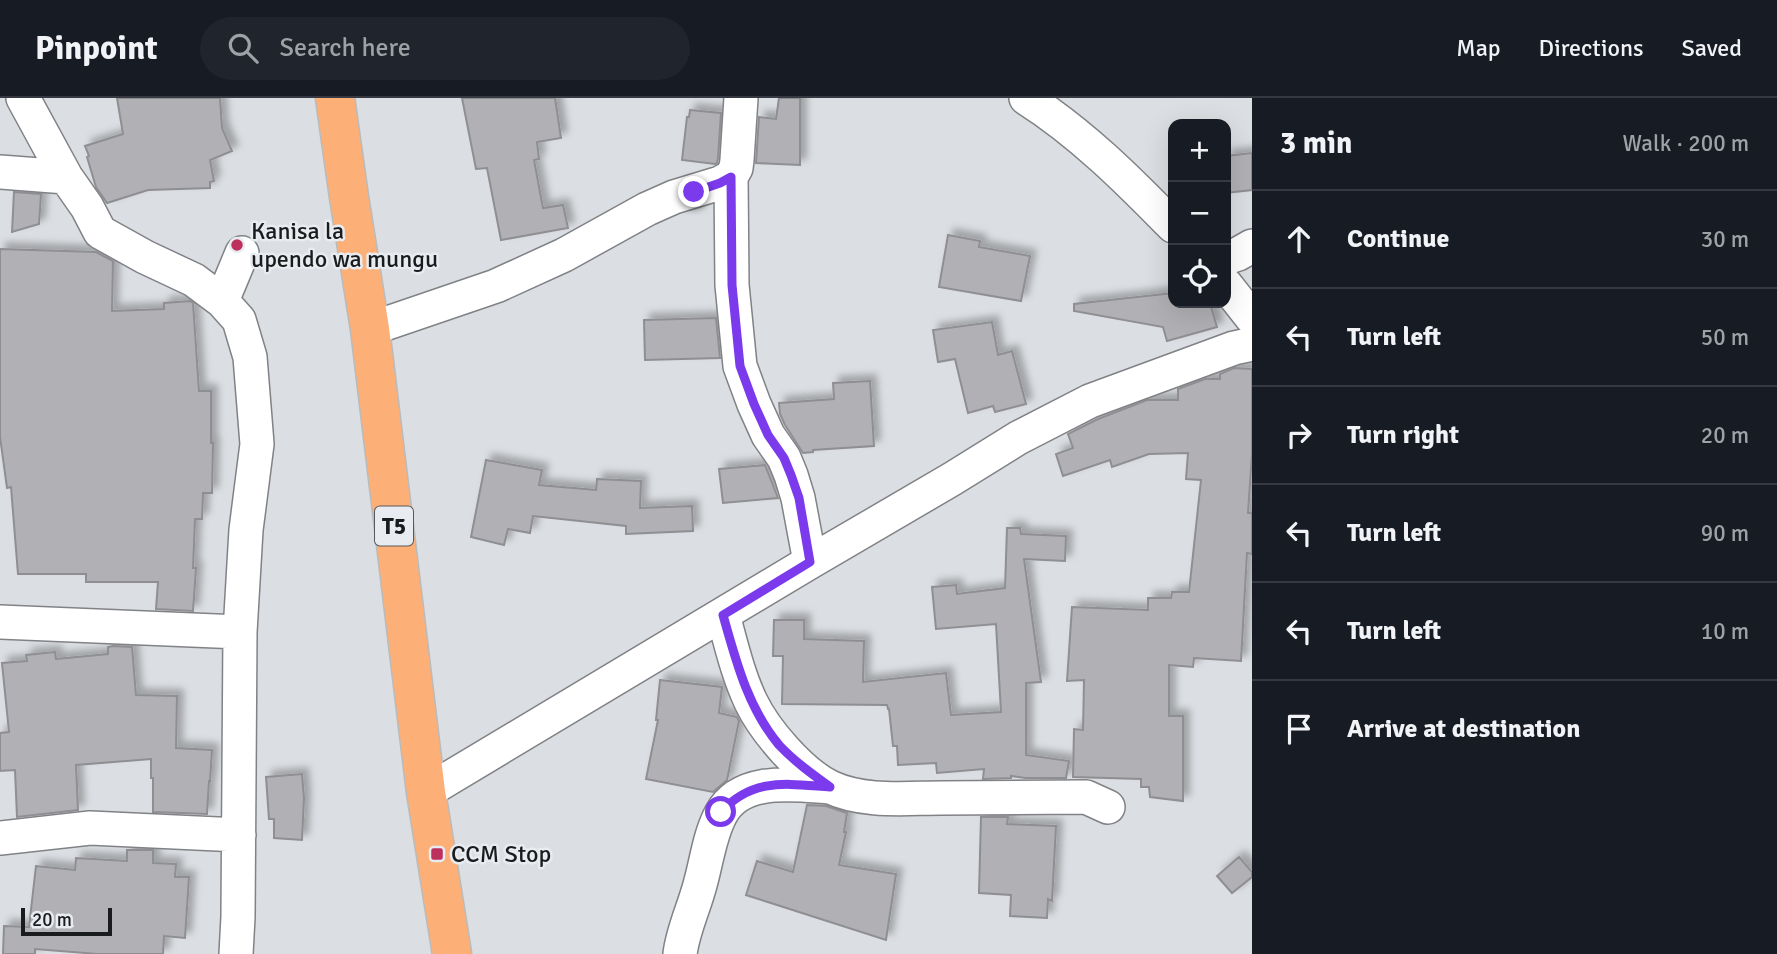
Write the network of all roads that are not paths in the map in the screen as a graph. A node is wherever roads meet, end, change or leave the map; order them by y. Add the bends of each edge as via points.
1 (23, 98) edge
2 (335, 98) edge
3 (741, 98) edge
4 (1026, 98) edge
5 (0, 172) edge
6 (66, 177) junction
7 (731, 177) junction
8 (1168, 221) edge
9 (1252, 246) edge
10 (242, 253) dead end
11 (1231, 256) edge
12 (1231, 291) edge
13 (222, 301) junction
14 (1252, 318) edge
15 (370, 329) junction
16 (1252, 344) edge
17 (810, 562) junction
18 (723, 615) junction
19 (0, 622) edge
20 (240, 632) junction
21 (830, 787) junction
22 (426, 792) junction
23 (1108, 807) dead end
24 (239, 835) junction
25 (0, 838) edge
26 (236, 954) edge
27 (453, 954) edge
28 (680, 954) edge

1 - 6 street
2 - 15 highway, T5
3 - 7 street via 736,168
4 - 8 street via 1056,117
5 - 6 street
6 - 13 street via 100,232 194,280
7 - 15 street via 647,209 496,286
7 - 17 street via 732,285 740,366 768,435 791,475
9 - 11 street
10 - 13 street
12 - 14 street
13 - 20 street via 239,320 250,357 257,444
15 - 22 highway, T5
16 - 17 street via 1090,401 1018,438
17 - 18 street
18 - 21 street via 752,703 779,744
18 - 22 street
19 - 20 street
20 - 24 street
21 - 23 street via 888,798 1086,797
21 - 28 street via 776,784 755,788 721,812
22 - 27 highway, T5
24 - 25 street via 90,828
24 - 26 street

